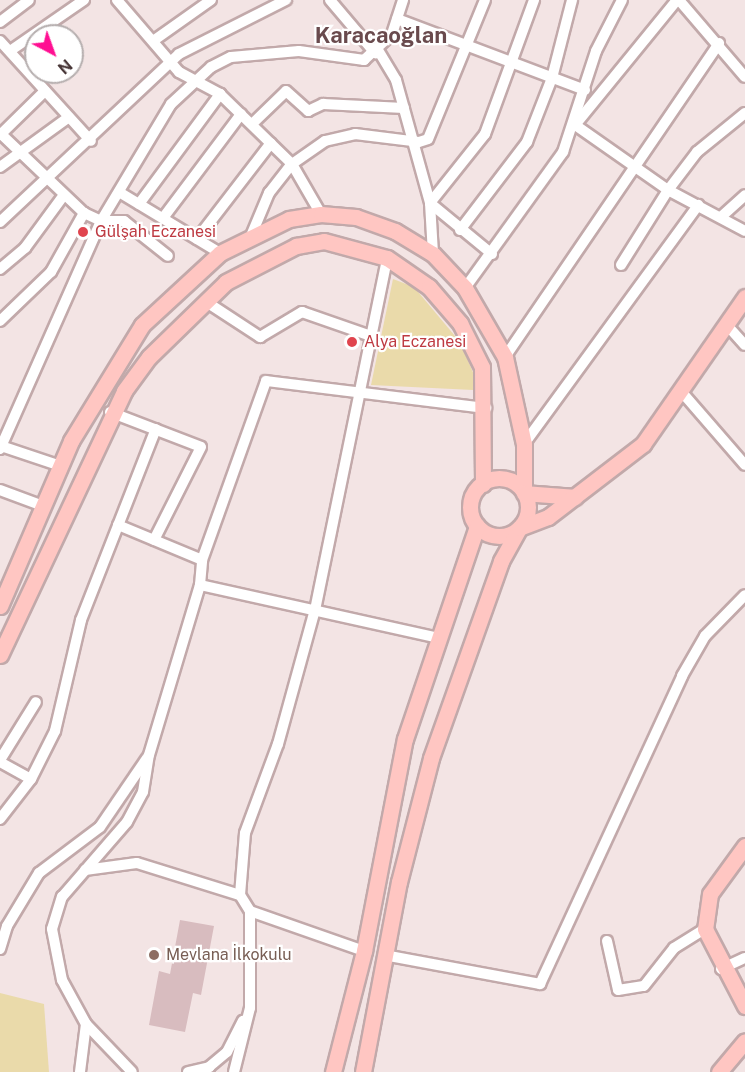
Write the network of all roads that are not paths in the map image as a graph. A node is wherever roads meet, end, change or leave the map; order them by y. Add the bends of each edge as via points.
1 (28, 0) edge
2 (84, 0) edge
3 (117, 0) edge
4 (211, 0) edge
5 (286, 0) edge
6 (330, 0) edge
7 (403, 0) edge
8 (485, 0) edge
9 (534, 0) edge
10 (572, 0) edge
11 (622, 0) edge
12 (678, 0) edge
13 (397, 19) junction
14 (0, 22) edge
15 (0, 41) edge
16 (153, 41) junction
17 (719, 43) junction
18 (468, 46) junction
19 (10, 51) junction
20 (376, 52) junction
21 (512, 62) junction
22 (171, 63) junction
23 (745, 76) edge
24 (197, 78) junction
25 (552, 78) junction
26 (585, 90) junction
27 (45, 91) junction
28 (220, 94) junction
29 (404, 108) junction
30 (745, 113) edge
31 (241, 114) junction
32 (69, 117) junction
33 (252, 124) junction
34 (575, 125) junction
35 (0, 134) edge
36 (409, 140) junction
37 (91, 141) junction
38 (271, 143) junction
39 (17, 150) junction
40 (292, 164) junction
41 (0, 166) edge
42 (634, 168) junction
43 (49, 181) junction
44 (668, 190) junction
45 (119, 192) junction
46 (64, 195) junction
47 (745, 195) edge
48 (430, 202) junction
49 (139, 204) junction
50 (698, 205) junction
51 (84, 213) junction
52 (321, 214) junction
53 (722, 216) junction
54 (163, 219) junction
55 (100, 221) junction
56 (0, 222) edge
57 (460, 230) junction
58 (745, 231) edge
59 (251, 236) junction
60 (197, 239) junction
61 (220, 253) junction
62 (433, 254) junction
63 (492, 254) junction
64 (168, 256) dead end
65 (387, 258) junction
66 (621, 265) dead end
67 (0, 269) edge
68 (465, 288) junction
69 (204, 301) junction
70 (742, 304) edge
71 (0, 321) edge
72 (726, 324) junction
73 (371, 336) junction
74 (745, 345) edge
75 (505, 357) junction
76 (680, 390) junction
77 (360, 393) junction
78 (486, 408) junction
79 (110, 412) junction
80 (156, 429) junction
81 (524, 444) junction
82 (1, 447) edge
83 (745, 465) edge
84 (61, 466) junction
85 (483, 484) junction
86 (0, 490) edge
87 (524, 493) junction
88 (576, 497) junction
89 (43, 506) junction
90 (118, 525) junction
91 (477, 526) junction
92 (519, 528) junction
93 (154, 540) junction
94 (202, 560) junction
95 (200, 585) junction
96 (745, 595) edge
97 (0, 606) edge
98 (315, 610) junction
99 (440, 638) junction
100 (0, 655) edge
101 (36, 702) dead end
102 (149, 755) junction
103 (0, 761) edge
104 (31, 779) junction
105 (0, 819) edge
106 (745, 846) edge
107 (85, 870) junction
108 (240, 895) junction
109 (250, 911) junction
110 (705, 929) junction
111 (607, 941) dead end
112 (0, 948) edge
113 (364, 951) junction
114 (384, 955) junction
115 (745, 958) edge
116 (722, 969) junction
117 (745, 1006) edge
118 (250, 1008) junction
119 (86, 1024) junction
120 (745, 1041) edge
121 (121, 1066) edge
122 (80, 1072) edge
123 (132, 1072) edge
124 (188, 1072) edge
125 (234, 1072) edge
126 (333, 1072) edge
127 (363, 1072) edge
128 (719, 1072) edge

1 - 14 street
2 - 19 street
3 - 16 street
4 - 16 street
5 - 22 street
6 - 20 street
7 - 13 street
8 - 18 street
9 - 21 street
10 - 25 street
11 - 26 street via 610,15
12 - 17 street
12 - 34 street
13 - 18 street
13 - 20 street
15 - 19 street
16 - 22 street
17 - 23 street
17 - 42 street
18 - 21 street
18 - 36 street via 428,138
19 - 27 street
20 - 24 street via 364,60 342,61 299,51 231,57
20 - 29 street via 396,80
21 - 25 street
21 - 48 street via 485,134
22 - 24 street
22 - 37 street
24 - 28 street
24 - 45 street via 171,104
25 - 26 street
25 - 57 street via 527,142
26 - 34 street
27 - 32 street
27 - 35 street
28 - 31 street
28 - 49 street
29 - 33 street via 323,104 308,111 286,91
29 - 36 street
30 - 44 street via 697,152
31 - 33 street
31 - 54 street
32 - 37 street
32 - 39 street via 33,147
33 - 38 street
34 - 42 street
34 - 63 street via 537,196
35 - 39 street
36 - 40 street via 384,134 336,137
36 - 48 street
37 - 43 street
38 - 40 street
38 - 60 street
39 - 41 street
39 - 43 street
40 - 52 street
40 - 59 street via 269,193
42 - 44 street
42 - 75 street
43 - 46 street
43 - 56 street
44 - 50 street
44 - 66 street
45 - 49 street
45 - 55 street
46 - 51 street
46 - 67 street via 25,248
47 - 53 street
48 - 57 street
48 - 62 street
49 - 54 street
50 - 53 street
50 - 81 street
51 - 55 street
51 - 71 street via 51,272
52 - 59 main road
52 - 62 main road via 356,217 395,231
53 - 58 street
54 - 60 street
55 - 64 street via 124,221
55 - 82 street
57 - 63 street
59 - 61 main road
60 - 61 street
61 - 84 main road via 142,325 106,375
62 - 68 main road
63 - 68 street
65 - 69 main road via 324,241 296,246 265,259
65 - 73 street
65 - 78 main road via 429,287 460,323 482,367
68 - 75 main road
69 - 73 street via 260,336 302,312
69 - 79 main road via 149,357
70 - 72 main road
72 - 74 street
72 - 76 main road
73 - 77 street
75 - 81 main road
76 - 83 street
76 - 88 main road via 643,444
77 - 78 street
77 - 94 street via 266,381
77 - 98 street
78 - 85 main road
79 - 80 street
79 - 100 main road
80 - 90 street
80 - 93 street via 201,447
81 - 87 main road
82 - 84 street
84 - 89 main road
85 - 87 main road via 510,480
85 - 91 main road via 471,508
86 - 89 street
87 - 88 main road
87 - 92 main road via 528,511
88 - 92 main road via 548,517
89 - 97 main road
90 - 93 street
90 - 104 street via 81,620 55,731
91 - 92 main road via 502,536
91 - 99 main road
92 - 114 main road via 501,561 448,700
93 - 94 street
94 - 95 street
95 - 98 street
95 - 102 street
96 - 114 street via 705,636 682,676 540,984
98 - 99 street
98 - 108 street via 278,744 245,833
99 - 113 main road via 405,739
101 - 103 street
102 - 107 street via 144,792 127,822
102 - 112 street via 100,827 39,873 7,926
103 - 104 street
104 - 105 street
106 - 110 main road via 710,894
107 - 108 street via 137,863
107 - 119 street via 62,897 52,929 62,980
108 - 109 street
109 - 113 street
109 - 118 street
110 - 111 street via 674,948 644,986 618,990
110 - 116 main road
113 - 126 main road
114 - 127 main road
115 - 116 street
116 - 117 main road
118 - 124 street via 227,1052 208,1067
118 - 125 street
119 - 121 street
119 - 122 street
120 - 128 main road
121 - 123 street

